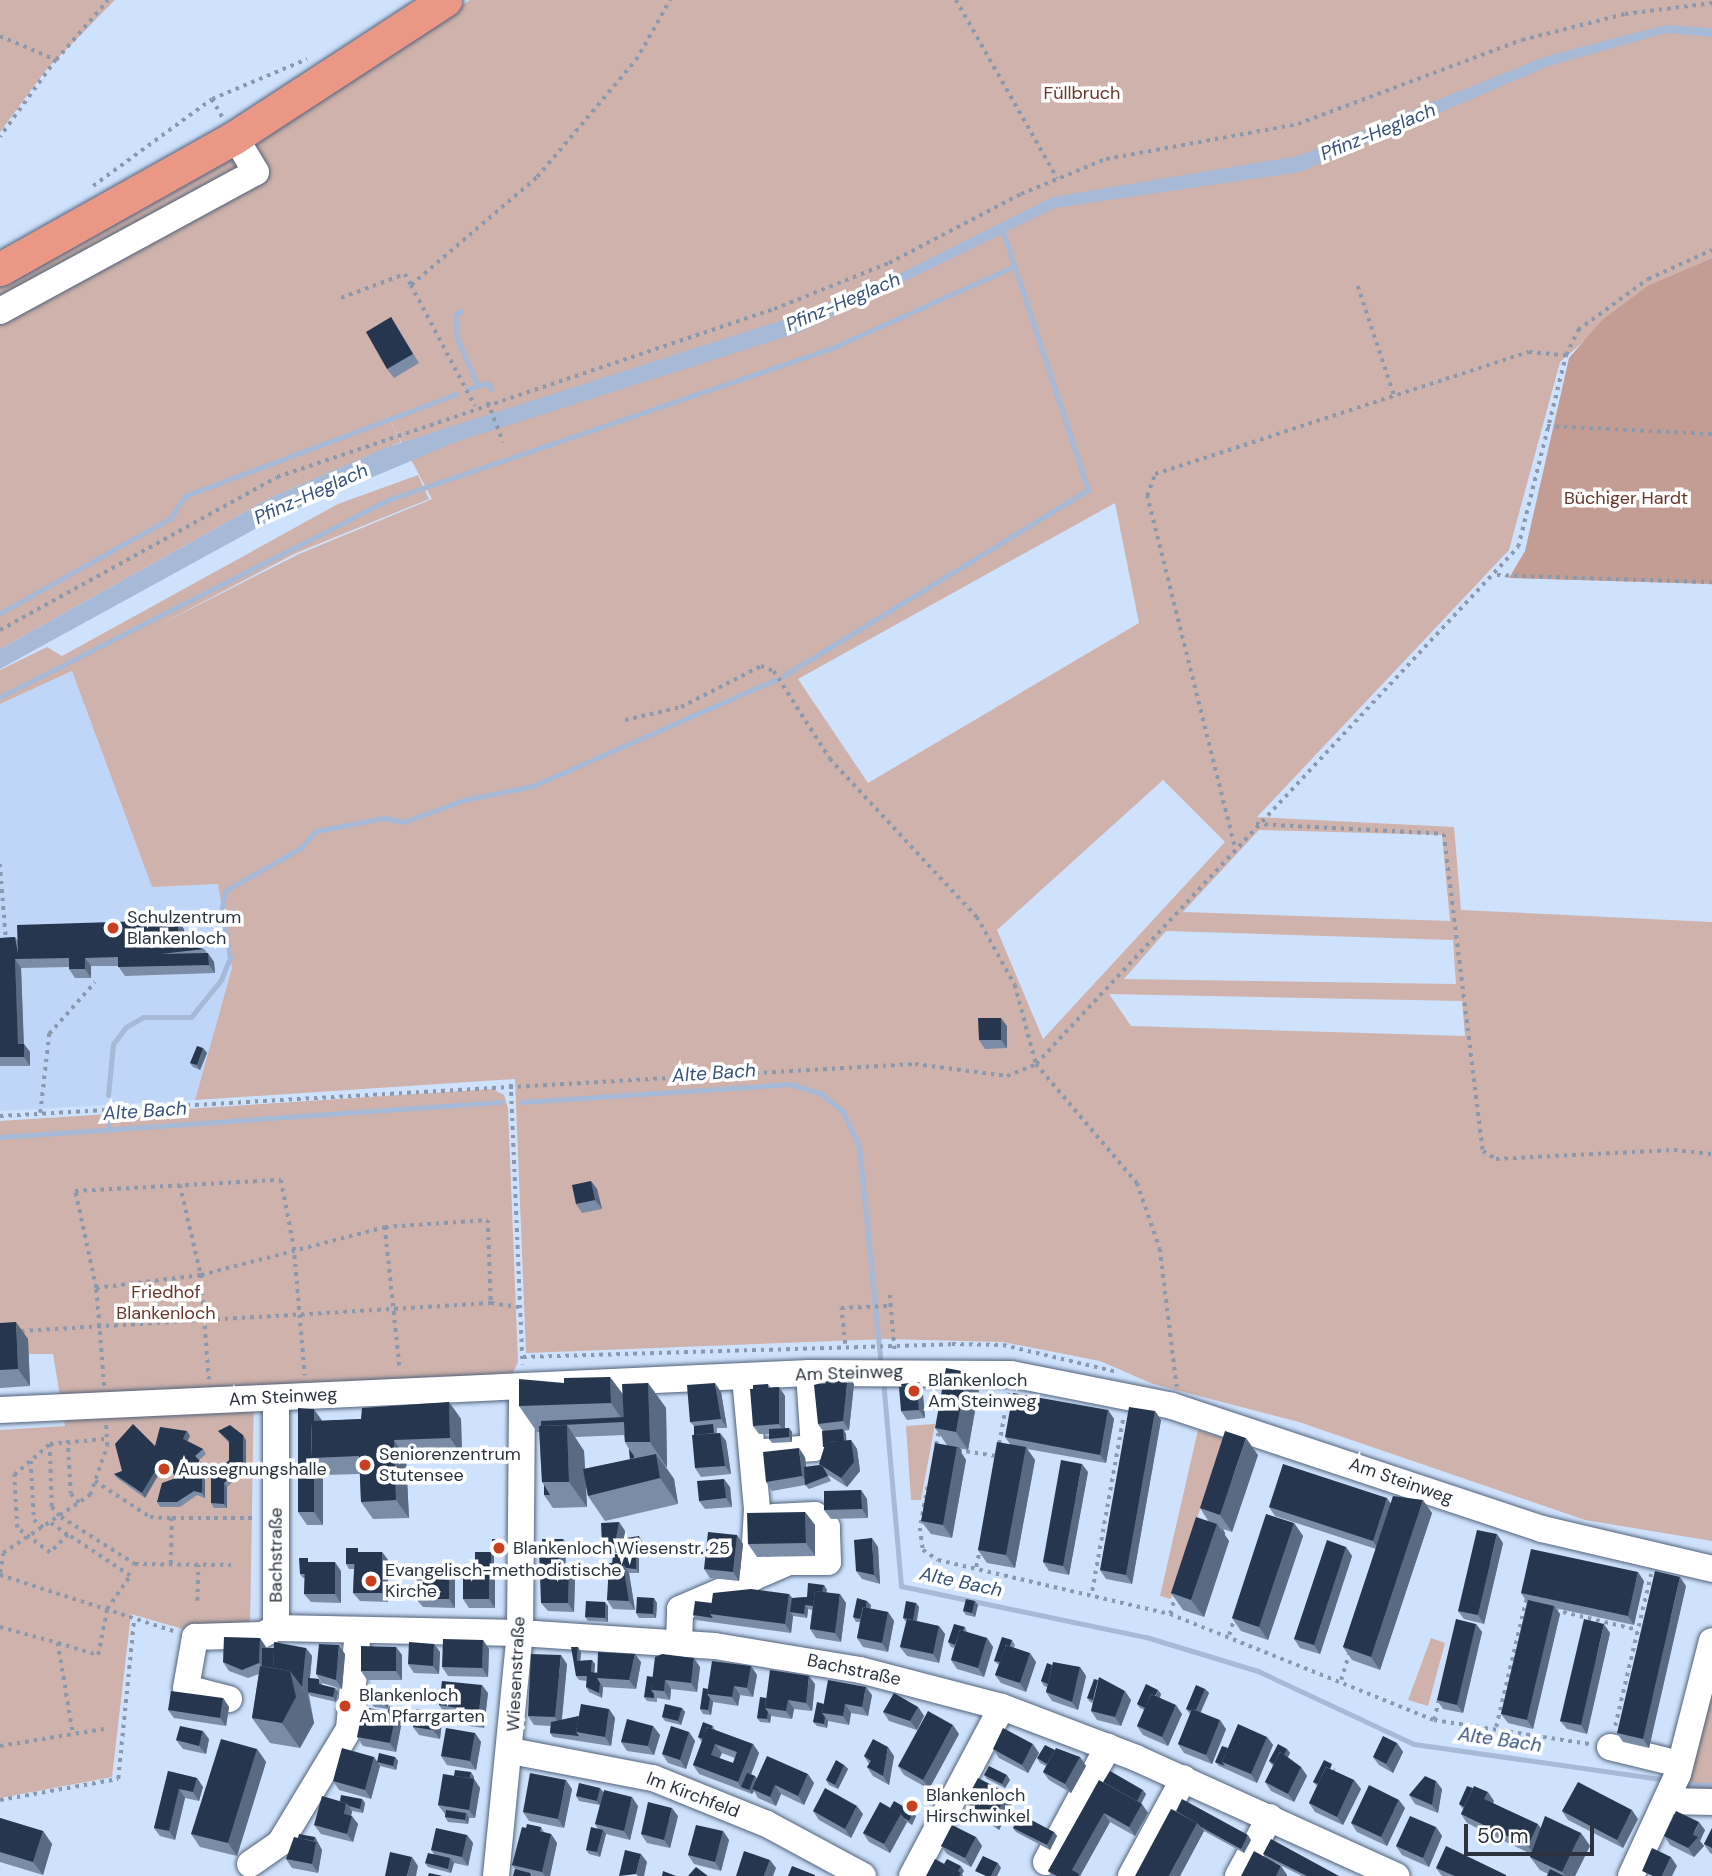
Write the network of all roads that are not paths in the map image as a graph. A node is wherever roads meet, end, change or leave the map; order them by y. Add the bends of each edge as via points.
1 (445, 0) edge
2 (235, 138) junction
3 (0, 269) edge
4 (0, 311) edge
5 (809, 1373) junction
6 (745, 1377) junction
7 (284, 1387) junction
8 (522, 1387) junction
9 (0, 1410) edge
10 (754, 1452) junction
11 (757, 1513) junction
12 (1712, 1569) edge
13 (753, 1578) junction
14 (276, 1628) junction
15 (358, 1630) junction
16 (520, 1633) junction
17 (1712, 1641) edge
18 (679, 1643) junction
19 (229, 1699) dead end
20 (1002, 1707) junction
21 (1108, 1747) junction
22 (1610, 1747) road end
23 (511, 1751) junction
24 (1184, 1778) junction
25 (1674, 1783) junction
26 (1712, 1802) edge
27 (1269, 1817) junction
28 (1046, 1862) dead end
29 (250, 1864) dead end
30 (496, 1876) edge
31 (863, 1876) edge
32 (912, 1876) edge
33 (1131, 1876) edge
34 (1238, 1876) edge
35 (1396, 1876) edge
36 (1631, 1876) edge

1 - 2 main road
2 - 3 main road
2 - 4 street via 256,172
5 - 6 street, Am Steinweg
5 - 10 street via 814,1448
5 - 12 street, Am Steinweg via 1011,1374 1128,1395 1542,1530
6 - 8 street, Am Steinweg
6 - 10 street
7 - 8 street, Am Steinweg
7 - 9 street, Am Steinweg via 104,1390
7 - 14 street, Bachstraße via 276,1518
8 - 16 street, Wiesenstraße
10 - 11 street
11 - 13 street
11 - 13 street via 815,1515 827,1527 828,1562 789,1562
13 - 18 street via 680,1609
14 - 15 street, Bachstraße
14 - 19 street, Bachstraße via 262,1635 195,1637 187,1688
15 - 16 street, Bachstraße
15 - 29 street via 349,1729 280,1843
16 - 18 street, Bachstraße
16 - 23 street, Wiesenstraße
17 - 25 street
18 - 20 street, Bachstraße via 860,1670
20 - 21 street, Bachstraße
20 - 32 street
21 - 24 street, Bachstraße
21 - 28 street
22 - 25 street
23 - 30 street, Wiesenstraße
23 - 31 street, Im Kirchfeld via 653,1778 767,1824
24 - 27 street, Bachstraße
24 - 33 street
25 - 26 street
25 - 36 street
27 - 34 street
27 - 35 street, Bachstraße

